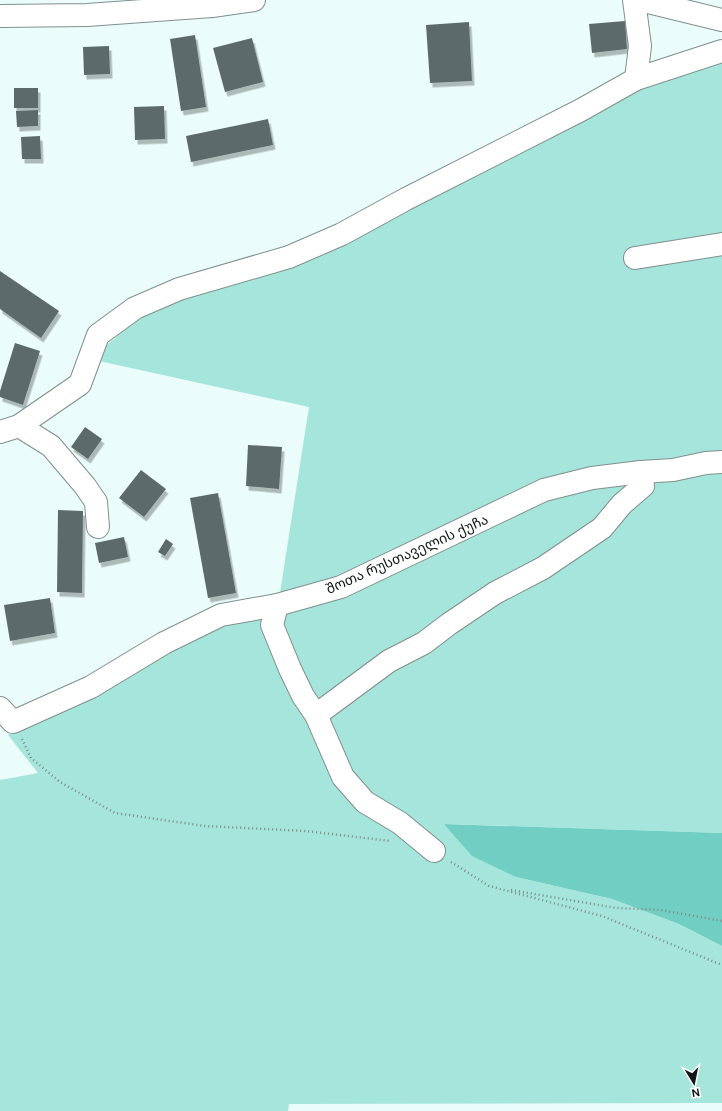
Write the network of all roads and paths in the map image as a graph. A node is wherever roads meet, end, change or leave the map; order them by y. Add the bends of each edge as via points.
1 (254, 0) edge
2 (634, 0) edge
3 (640, 0) edge
4 (0, 16) edge
5 (722, 20) edge
6 (722, 51) edge
7 (636, 79) junction
8 (722, 244) edge
9 (635, 258) dead end
10 (10, 429) edge
11 (722, 462) edge
12 (641, 472) junction
13 (98, 527) dead end
14 (277, 605) junction
15 (7, 715) edge
16 (316, 715) junction
17 (397, 843) dead end
18 (434, 851) joint
19 (494, 887) junction
20 (722, 921) edge
21 (722, 965) edge

1 - 4 street via 212,6 87,15
2 - 7 street via 640,46
3 - 5 street
6 - 7 street
7 - 10 street via 342,234 289,257 179,289 135,308 98,335 80,384
8 - 9 street
10 - 13 street via 51,446 96,502
11 - 12 street, შოთა რუსთაველის ქუჩა
12 - 14 street, შოთა რუსთაველის ქუჩა via 592,478 544,490 341,587
12 - 16 street via 643,486 622,504 602,528 543,568 495,593 424,643 389,661
14 - 15 street, შოთა რუსთაველის ქუჩა via 221,615 164,643 91,687
14 - 16 street via 272,624 303,696
15 - 17 path via 31,758 60,782 115,813 205,826 306,831
16 - 18 street via 343,777 365,802 400,823
18 - 19 path
19 - 20 path via 616,908 660,910
19 - 21 path via 602,916

